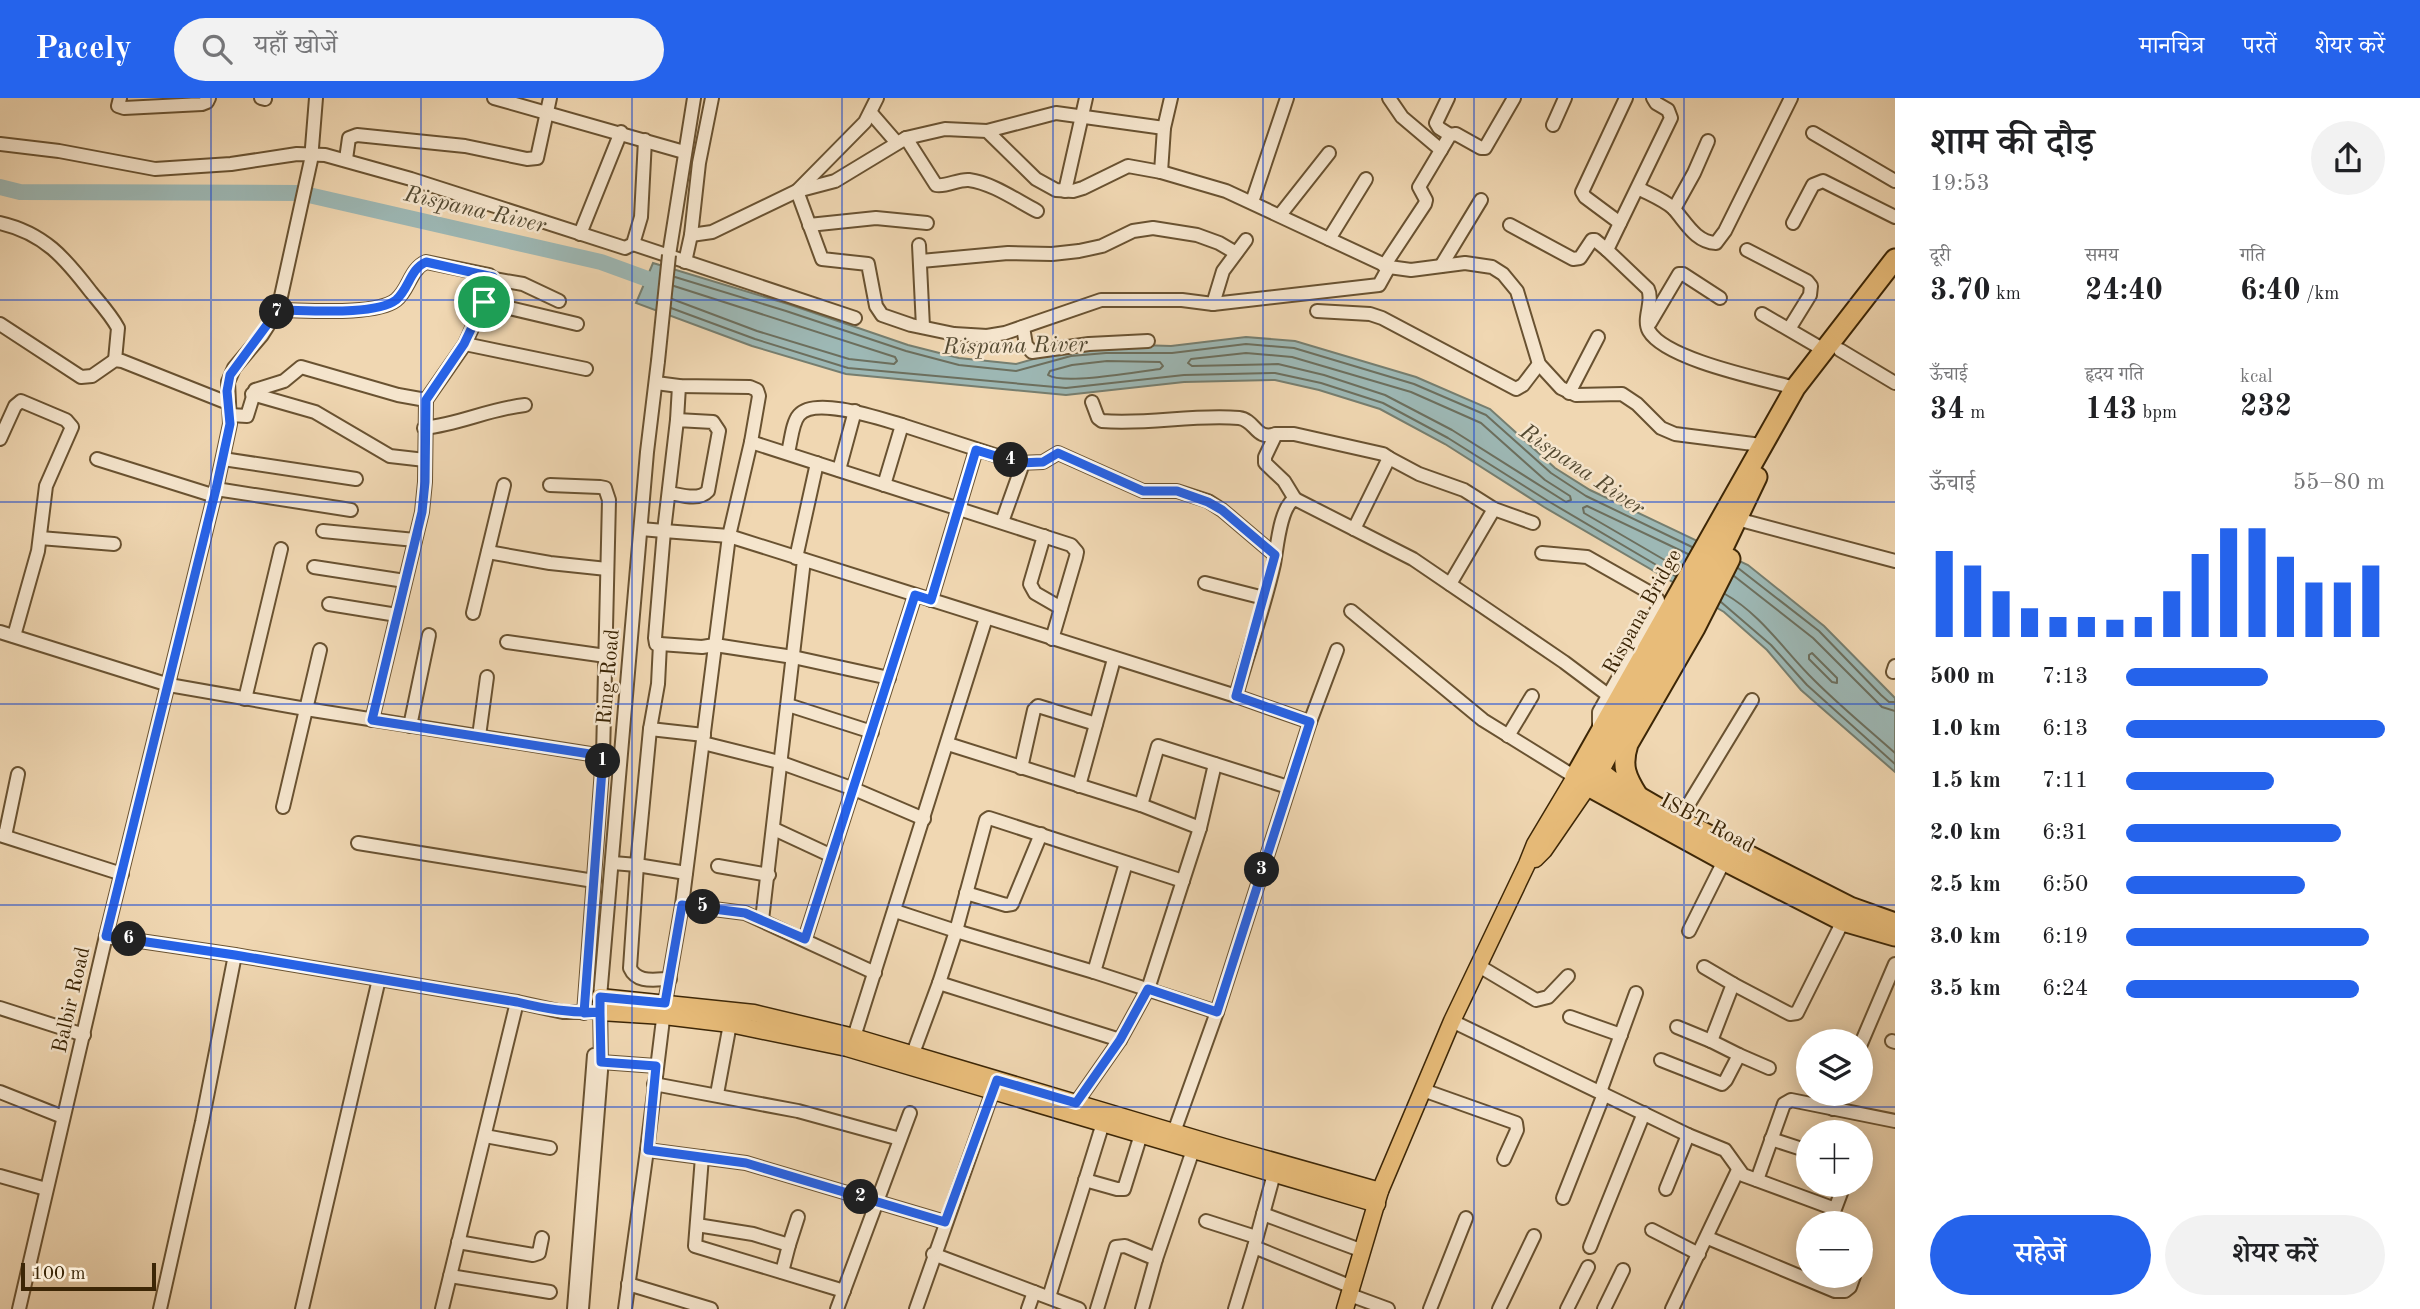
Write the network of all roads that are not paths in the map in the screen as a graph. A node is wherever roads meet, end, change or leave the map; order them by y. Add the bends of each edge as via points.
1 (120, 98) edge
2 (209, 98) edge
3 (316, 98) edge
4 (494, 98) edge
5 (550, 98) edge
6 (694, 98) edge
7 (712, 98) edge
8 (877, 98) edge
9 (1086, 98) edge
10 (1171, 98) edge
11 (1287, 98) edge
12 (1389, 98) edge
13 (1448, 98) edge
14 (1514, 98) edge
15 (1565, 98) edge
16 (1626, 98) edge
17 (1653, 98) edge
18 (1791, 98) edge
19 (547, 112) junction
20 (871, 113) junction
21 (1081, 117) junction
22 (1553, 125) dead end
23 (1164, 128) junction
24 (988, 131) junction
25 (621, 132) junction
26 (1813, 133) dead end
27 (1450, 135) junction
28 (645, 140) junction
29 (902, 140) junction
30 (1708, 141) dead end
31 (0, 144) edge
32 (1441, 150) junction
33 (684, 152) junction
34 (1329, 153) dead end
35 (312, 157) junction
36 (346, 159) junction
37 (1161, 172) junction
38 (1366, 179) dead end
39 (1895, 181) edge
40 (1638, 188) junction
41 (797, 191) junction
42 (1065, 191) junction
43 (1481, 200) dead end
44 (1252, 202) junction
45 (1674, 209) junction
46 (1037, 211) dead end
47 (1280, 215) junction
48 (1895, 217) edge
49 (1620, 222) junction
50 (0, 223) edge
51 (927, 223) dead end
52 (1793, 223) dead end
53 (809, 225) junction
54 (1510, 225) dead end
55 (580, 234) junction
56 (691, 235) junction
57 (1329, 239) junction
58 (1246, 240) dead end
59 (633, 244) junction
60 (919, 245) dead end
61 (1608, 250) junction
62 (1747, 250) dead end
63 (1236, 253) junction
64 (1895, 259) edge
65 (920, 261) junction
66 (685, 262) junction
67 (1386, 266) junction
68 (1441, 266) junction
69 (1895, 278) edge
70 (494, 280) junction
71 (1720, 298) dead end
72 (559, 301) dead end
73 (484, 302) junction
74 (1213, 304) junction
75 (278, 310) junction
76 (1317, 311) dead end
77 (1762, 314) dead end
78 (855, 318) dead end
79 (0, 324) edge
80 (577, 324) dead end
81 (923, 327) junction
82 (1023, 327) junction
83 (1647, 328) junction
84 (1789, 329) junction
85 (1598, 337) dead end
86 (1147, 341) dead end
87 (464, 344) junction
88 (1832, 350) junction
89 (115, 360) junction
90 (1539, 364) junction
91 (586, 369) dead end
92 (656, 383) junction
93 (1895, 383) edge
94 (679, 386) junction
95 (1795, 388) junction
96 (1569, 393) junction
97 (253, 394) junction
98 (426, 400) junction
99 (1091, 402) dead end
100 (525, 405) dead end
101 (229, 409) junction
102 (855, 411) junction
103 (677, 420) junction
104 (902, 425) junction
105 (424, 428) junction
106 (1276, 434) junction
107 (0, 439) edge
108 (751, 442) junction
109 (1761, 445) junction
110 (976, 450) junction
111 (788, 452) junction
112 (1389, 457) junction
113 (97, 459) dead end
114 (223, 459) junction
115 (425, 460) junction
116 (817, 463) junction
117 (1019, 463) junction
118 (839, 470) junction
119 (356, 479) dead end
120 (504, 485) dead end
121 (550, 485) dead end
122 (884, 485) junction
123 (216, 493) junction
124 (669, 493) junction
125 (1295, 499) junction
126 (959, 509) junction
127 (1494, 509) junction
128 (351, 510) dead end
129 (1002, 522) junction
130 (1533, 523) dead end
131 (641, 529) junction
132 (1354, 529) junction
133 (323, 531) dead end
134 (664, 531) junction
135 (1726, 534) junction
136 (729, 536) junction
137 (1044, 536) junction
138 (40, 538) junction
139 (415, 540) junction
140 (114, 544) dead end
141 (281, 549) dead end
142 (488, 552) junction
143 (1542, 553) dead end
144 (1275, 555) junction
145 (800, 559) junction
146 (1895, 561) edge
147 (314, 567) dead end
148 (607, 569) junction
149 (405, 581) junction
150 (1205, 583) dead end
151 (1450, 584) junction
152 (915, 595) junction
153 (1264, 598) junction
154 (931, 600) junction
155 (328, 604) dead end
156 (1061, 608) junction
157 (1351, 611) dead end
158 (473, 612) dead end
159 (397, 615) junction
160 (986, 618) junction
161 (0, 632) edge
162 (429, 635) dead end
163 (14, 636) junction
164 (1052, 639) junction
165 (506, 642) dead end
166 (660, 644) junction
167 (715, 645) junction
168 (320, 650) dead end
169 (1337, 650) dead end
170 (606, 656) junction
171 (793, 657) junction
172 (1114, 659) junction
173 (487, 677) dead end
174 (889, 678) junction
175 (169, 685) junction
176 (1236, 696) junction
177 (1532, 696) dead end
178 (245, 698) junction
179 (1752, 700) dead end
180 (1618, 704) junction
181 (788, 705) junction
182 (306, 709) junction
183 (372, 720) junction
184 (1310, 722) junction
185 (1096, 724) junction
186 (411, 726) junction
187 (650, 729) junction
188 (872, 732) junction
189 (479, 736) junction
190 (1507, 736) junction
191 (703, 739) junction
192 (948, 744) junction
193 (603, 756) junction
194 (779, 762) junction
195 (1215, 764) junction
196 (1021, 768) junction
197 (1586, 773) junction
198 (18, 774) dead end
199 (1079, 786) junction
200 (1288, 787) junction
201 (855, 789) junction
202 (1639, 797) junction
203 (1141, 805) junction
204 (284, 807) dead end
205 (924, 819) junction
206 (1679, 820) junction
207 (1200, 828) junction
208 (774, 829) junction
209 (1041, 834) junction
210 (3, 836) edge
211 (358, 843) dead end
212 (1728, 854) junction
213 (832, 856) junction
214 (612, 863) junction
215 (1126, 863) junction
216 (637, 865) junction
217 (718, 866) dead end
218 (686, 873) junction
219 (122, 874) junction
220 (769, 875) junction
221 (594, 881) junction
222 (1183, 881) junction
223 (966, 892) junction
224 (682, 905) junction
225 (895, 911) junction
226 (762, 920) junction
227 (1843, 921) junction
228 (1895, 923) edge
229 (956, 931) junction
230 (1689, 932) dead end
231 (106, 936) junction
232 (1895, 936) edge
233 (805, 939) junction
234 (235, 955) junction
235 (1895, 964) edge
236 (1479, 966) junction
237 (1704, 967) dead end
238 (875, 972) junction
239 (1094, 972) junction
240 (1568, 976) dead end
241 (379, 979) junction
242 (670, 979) junction
243 (939, 983) junction
244 (1733, 984) junction
245 (1148, 989) junction
246 (1636, 993) dead end
247 (517, 1002) junction
248 (595, 1007) junction
249 (0, 1008) edge
250 (664, 1009) junction
251 (1217, 1012) junction
252 (1570, 1017) dead end
253 (1452, 1021) junction
254 (730, 1024) junction
255 (1677, 1027) dead end
256 (1867, 1029) edge
257 (84, 1035) junction
258 (1621, 1035) junction
259 (854, 1037) junction
260 (600, 1039) junction
261 (1120, 1040) junction
262 (1710, 1041) junction
263 (1739, 1055) junction
264 (912, 1056) junction
265 (1661, 1060) dead end
266 (601, 1062) junction
267 (656, 1066) junction
268 (1769, 1068) dead end
269 (654, 1084) junction
270 (994, 1085) junction
271 (1423, 1090) junction
272 (0, 1092) edge
273 (1602, 1093) junction
274 (717, 1094) junction
275 (1076, 1103) junction
276 (1833, 1106) edge
277 (1832, 1109) junction
278 (910, 1113) dead end
279 (1644, 1113) junction
280 (63, 1116) junction
281 (1895, 1121) edge
282 (1103, 1123) junction
283 (1143, 1129) junction
284 (1174, 1132) junction
285 (1688, 1135) junction
286 (485, 1136) junction
287 (900, 1139) junction
288 (1771, 1139) junction
289 (550, 1147) dead end
290 (1796, 1147) edge
291 (648, 1150) junction
292 (1193, 1150) junction
293 (702, 1157) junction
294 (1504, 1159) dead end
295 (1738, 1170) junction
296 (1274, 1174) junction
297 (0, 1176) edge
298 (1085, 1180) junction
299 (1757, 1180) junction
300 (46, 1189) junction
301 (1666, 1189) dead end
302 (1796, 1194) edge
303 (1803, 1197) edge
304 (1840, 1197) edge
305 (1379, 1198) junction
306 (1563, 1198) dead end
307 (877, 1202) junction
308 (1263, 1214) junction
309 (798, 1217) dead end
310 (1466, 1218) dead end
311 (1206, 1221) dead end
312 (945, 1222) junction
313 (696, 1225) junction
314 (1651, 1230) dead end
315 (1534, 1236) dead end
316 (542, 1238) dead end
317 (1708, 1238) junction
318 (458, 1242) junction
319 (1255, 1242) junction
320 (789, 1245) junction
321 (1590, 1247) dead end
322 (1363, 1251) junction
323 (933, 1254) junction
324 (1699, 1254) junction
325 (1156, 1259) junction
326 (1588, 1267) dead end
327 (1623, 1270) dead end
328 (782, 1272) junction
329 (1796, 1275) edge
330 (450, 1276) junction
331 (628, 1283) junction
332 (1828, 1288) edge
333 (1849, 1288) edge
334 (844, 1291) junction
335 (550, 1292) dead end
336 (1034, 1292) junction
337 (1049, 1297) junction
338 (1349, 1297) edge
339 (672, 1303) edge
340 (19, 1309) edge
341 (160, 1309) edge
342 (302, 1309) edge
343 (442, 1309) edge
344 (574, 1309) edge
345 (582, 1309) edge
346 (625, 1309) edge
347 (712, 1309) edge
348 (837, 1309) edge
349 (916, 1309) edge
350 (1028, 1309) edge
351 (1079, 1309) edge
352 (1097, 1309) edge
353 (1142, 1309) edge
354 (1235, 1309) edge
355 (1388, 1309) edge
356 (1430, 1309) edge
357 (1499, 1309) edge
358 (1567, 1309) edge
359 (1604, 1309) edge
360 (1672, 1309) edge

1 - 2 street via 118,106 124,108 202,104
3 - 35 street, Balbir Road
4 - 19 street
5 - 19 street
6 - 33 street, Ring Road
7 - 56 street
8 - 20 street
9 - 21 street
10 - 23 street
11 - 44 street
12 - 32 street via 1402,117
13 - 27 street via 1436,123
14 - 27 street via 1485,148
15 - 22 street
16 - 49 street via 1582,192
17 - 40 street via 1671,118
18 - 45 street via 1719,242 1693,232
19 - 25 street
19 - 36 street via 539,154 532,159 465,146 357,135 349,138
20 - 29 street
20 - 41 street
21 - 23 street
21 - 24 street via 1056,113
21 - 42 street
23 - 37 street
24 - 29 street via 945,130
24 - 42 street via 1036,179
25 - 28 street
25 - 55 street
26 - 39 street
27 - 32 street
28 - 33 street
28 - 59 street via 641,217
29 - 41 street via 835,181
29 - 46 street via 936,185 973,181
30 - 45 street
31 - 35 street via 155,169
32 - 67 street via 1419,187 1426,202
33 - 92 street, Ring Road, bridge
34 - 47 street
35 - 36 street
35 - 75 street, Balbir Road
36 - 55 street
37 - 42 street via 1128,166 1083,188
37 - 44 street
38 - 57 street
40 - 45 street
40 - 49 street
41 - 53 street
41 - 56 street via 712,232
43 - 68 street
44 - 47 street
47 - 57 street
48 - 52 street via 1823,181 1813,186
49 - 61 street
50 - 89 street via 35,235 76,273 118,328
51 - 53 street via 876,218
53 - 81 street via 822,259 868,264 882,315
54 - 61 street via 1573,259 1580,258 1592,240
55 - 59 street via 625,248
56 - 66 street
57 - 67 street
58 - 63 street
59 - 66 street
60 - 65 street
61 - 83 street via 1648,289
62 - 84 street via 1811,286
63 - 65 street via 1198,235 1153,228 1079,251
63 - 74 street via 1223,271
64 - 88 highway
65 - 81 street
66 - 78 street
67 - 68 street via 1411,270
67 - 74 street via 1381,284 1376,286
68 - 90 street via 1481,264 1511,282
69 - 88 highway
70 - 72 street via 523,284
70 - 73 street
70 - 75 street via 489,275 426,262 417,267 397,299 380,307
71 - 83 street via 1679,274
73 - 80 street
73 - 87 street
74 - 82 street via 1101,300
75 - 101 street, Balbir Road via 230,375
76 - 90 street via 1375,315 1516,389
77 - 84 street
79 - 89 street via 81,377 92,376
81 - 82 street via 987,336
82 - 86 street via 1032,352
83 - 95 street via 1686,356
84 - 88 street
85 - 96 street
87 - 91 street
87 - 98 street
88 - 93 street
88 - 95 highway
88 - 135 highway via 1768,454
89 - 101 street
90 - 96 street
92 - 94 street
92 - 131 street, Ring Road
94 - 103 street
94 - 108 street via 757,390
95 - 109 highway
96 - 109 street via 1622,394 1667,432
97 - 98 street via 305,367
97 - 101 street via 247,416
97 - 115 street via 314,412 390,456
98 - 105 street
99 - 106 street via 1102,421 1241,418 1262,435
100 - 105 street
101 - 114 street, Balbir Road
102 - 104 street
102 - 111 street via 805,410 796,419
102 - 118 street
103 - 124 street
103 - 124 street via 713,422 719,431 708,491 697,497
104 - 110 street
104 - 122 street
105 - 115 street
106 - 112 street via 1294,434
106 - 125 street via 1265,463
107 - 138 street via 21,401 70,423 72,432 46,486
108 - 111 street
108 - 136 street
109 - 135 highway
110 - 117 street
110 - 126 street
111 - 116 street
112 - 127 street via 1464,490
112 - 132 street
113 - 123 street
114 - 119 street
114 - 123 street, Balbir Road
115 - 139 street via 424,498
116 - 118 street
116 - 145 street
117 - 129 street via 1021,470
117 - 144 street via 1043,462 1058,453 1143,491 1177,491 1208,502
118 - 122 street
120 - 142 street
121 - 148 street via 606,488
122 - 126 street
123 - 128 street
123 - 175 street, Balbir Road
124 - 134 street
125 - 132 street
125 - 144 street via 1280,528
126 - 129 street
126 - 154 street
127 - 130 street
127 - 151 street
129 - 137 street
131 - 134 street
131 - 214 street, Ring Road
132 - 151 street
133 - 139 street
134 - 136 street
134 - 166 street via 655,638
135 - 146 street
135 - 180 highway, Rispana Bridge
135 - 202 highway via 1695,628 1628,744 1623,765
136 - 145 street
136 - 167 street
137 - 156 street via 1030,584 1035,593
137 - 156 street via 1071,545 1077,552
138 - 140 street
138 - 163 street
139 - 149 street
141 - 178 street
142 - 148 street
142 - 158 street
143 - 180 street via 1587,557 1658,600
144 - 153 street
145 - 152 street
145 - 171 street
147 - 149 street
148 - 170 street
149 - 159 street
150 - 153 street
151 - 180 street
152 - 154 street
152 - 174 street
153 - 176 street
154 - 160 street
155 - 159 street
156 - 164 street
157 - 190 street
159 - 183 street
160 - 164 street
160 - 192 street
161 - 163 street
162 - 186 street
163 - 175 street
164 - 172 street
165 - 170 street
166 - 167 street
166 - 187 street
167 - 171 street
167 - 191 street
168 - 182 street
169 - 184 street
170 - 193 street
171 - 174 street
171 - 181 street
172 - 176 street
172 - 185 street
173 - 189 street
174 - 188 street
175 - 178 street
175 - 219 street, Balbir Road
176 - 184 street
177 - 190 street
178 - 182 street
179 - 206 street
180 - 197 highway
180 - 197 highway via 1599,735
181 - 188 street
181 - 194 street
182 - 183 street
182 - 204 street
183 - 186 street
184 - 200 street
185 - 196 street via 1038,706
185 - 199 street
186 - 189 street
187 - 191 street
187 - 216 street
188 - 201 street
189 - 193 street
190 - 197 street
191 - 194 street
191 - 218 street
192 - 196 street
192 - 205 street
193 - 221 street
194 - 201 street
194 - 208 street
195 - 200 street
195 - 203 street via 1158,746
195 - 207 street
196 - 199 street
197 - 202 highway
197 - 212 highway, ISBT Road
197 - 236 main road via 1544,850 1527,864
198 - 210 street
199 - 203 street
200 - 251 street
201 - 205 street
201 - 213 street
202 - 206 highway
203 - 207 street
205 - 225 street
206 - 212 highway
207 - 222 street
208 - 213 street
208 - 220 street
209 - 215 street
209 - 223 street via 1012,904
209 - 223 street via 993,818 986,820
210 - 219 street
211 - 221 street
212 - 227 highway, ISBT Road
212 - 228 highway
212 - 230 street
213 - 233 street
214 - 216 street
214 - 248 street, Ring Road
215 - 222 street
215 - 239 street
216 - 218 street
216 - 242 street via 630,968 641,979
217 - 220 street
218 - 224 street
219 - 231 street, Balbir Road
220 - 226 street
221 - 248 street
222 - 245 street
223 - 229 street
224 - 226 street via 734,911
224 - 242 street
225 - 229 street
225 - 238 street
226 - 233 street
227 - 232 highway, ISBT Road
227 - 244 street via 1797,1013 1790,1014
229 - 239 street
229 - 243 street
231 - 234 street
231 - 257 street, Balbir Road
233 - 238 street
234 - 241 street
234 - 341 street
235 - 256 street
236 - 240 street via 1536,1000 1548,997
236 - 253 main road
237 - 244 street
238 - 259 street
239 - 245 street
241 - 247 street
241 - 342 street
242 - 250 street
243 - 261 street
243 - 264 street
244 - 262 street
245 - 251 street
245 - 261 street
246 - 258 street
247 - 248 street via 563,1012
247 - 286 street
248 - 250 main road
248 - 260 street, Ring Road
249 - 257 street
250 - 254 main road
250 - 259 main road via 754,1013
250 - 267 street
251 - 284 street
252 - 258 street
253 - 271 main road
253 - 273 street
254 - 270 main road
254 - 274 street
255 - 262 street
257 - 280 street, Balbir Road
258 - 273 street
259 - 264 main road
260 - 266 street, Ring Road
260 - 344 street, Ring Road via 593,1062
261 - 275 street
262 - 263 street
263 - 265 street via 1722,1084
263 - 268 street
264 - 270 main road
266 - 267 street
266 - 345 street, Ring Road
267 - 269 street
269 - 274 street
269 - 291 street
270 - 275 main road
270 - 282 main road
270 - 312 street
271 - 294 street via 1516,1124
271 - 305 main road
272 - 280 street
273 - 279 street
273 - 306 street
274 - 287 street
275 - 283 main road
276 - 277 street
277 - 281 street
277 - 288 street via 1787,1101
278 - 287 street
279 - 285 street
279 - 321 street
280 - 300 street, Balbir Road
282 - 283 main road
282 - 298 street
283 - 284 main road
283 - 292 main road
283 - 298 street via 1124,1189
284 - 305 main road
285 - 295 street via 1725,1150
285 - 301 street
286 - 289 street
286 - 318 street
287 - 307 street
288 - 290 street
288 - 299 street
291 - 293 street
291 - 331 street
292 - 296 main road
292 - 325 street
293 - 307 street via 746,1163
293 - 313 street
295 - 299 street
295 - 317 street
296 - 305 main road
296 - 308 street
297 - 300 street
298 - 337 street
299 - 302 street
300 - 340 street, Balbir Road
303 - 304 street via 1835,1209
305 - 322 main road
307 - 312 street
307 - 334 street
308 - 319 street
308 - 322 street
309 - 320 street
310 - 356 street
311 - 319 street
312 - 323 street
313 - 320 street
313 - 328 street via 695,1246
314 - 324 street
315 - 357 street
316 - 318 street via 539,1253 533,1255
317 - 324 street
317 - 329 street
318 - 330 street
319 - 338 street
319 - 354 street
320 - 328 street
322 - 338 main road
323 - 336 street
323 - 349 street
324 - 360 street
325 - 352 street via 1125,1246 1116,1247
325 - 353 street
326 - 358 street
327 - 359 street
328 - 334 street
330 - 335 street
330 - 343 street
331 - 339 street
331 - 346 street
332 - 333 street
334 - 348 street
336 - 337 street
336 - 350 street
337 - 351 street
338 - 355 street
339 - 347 street

